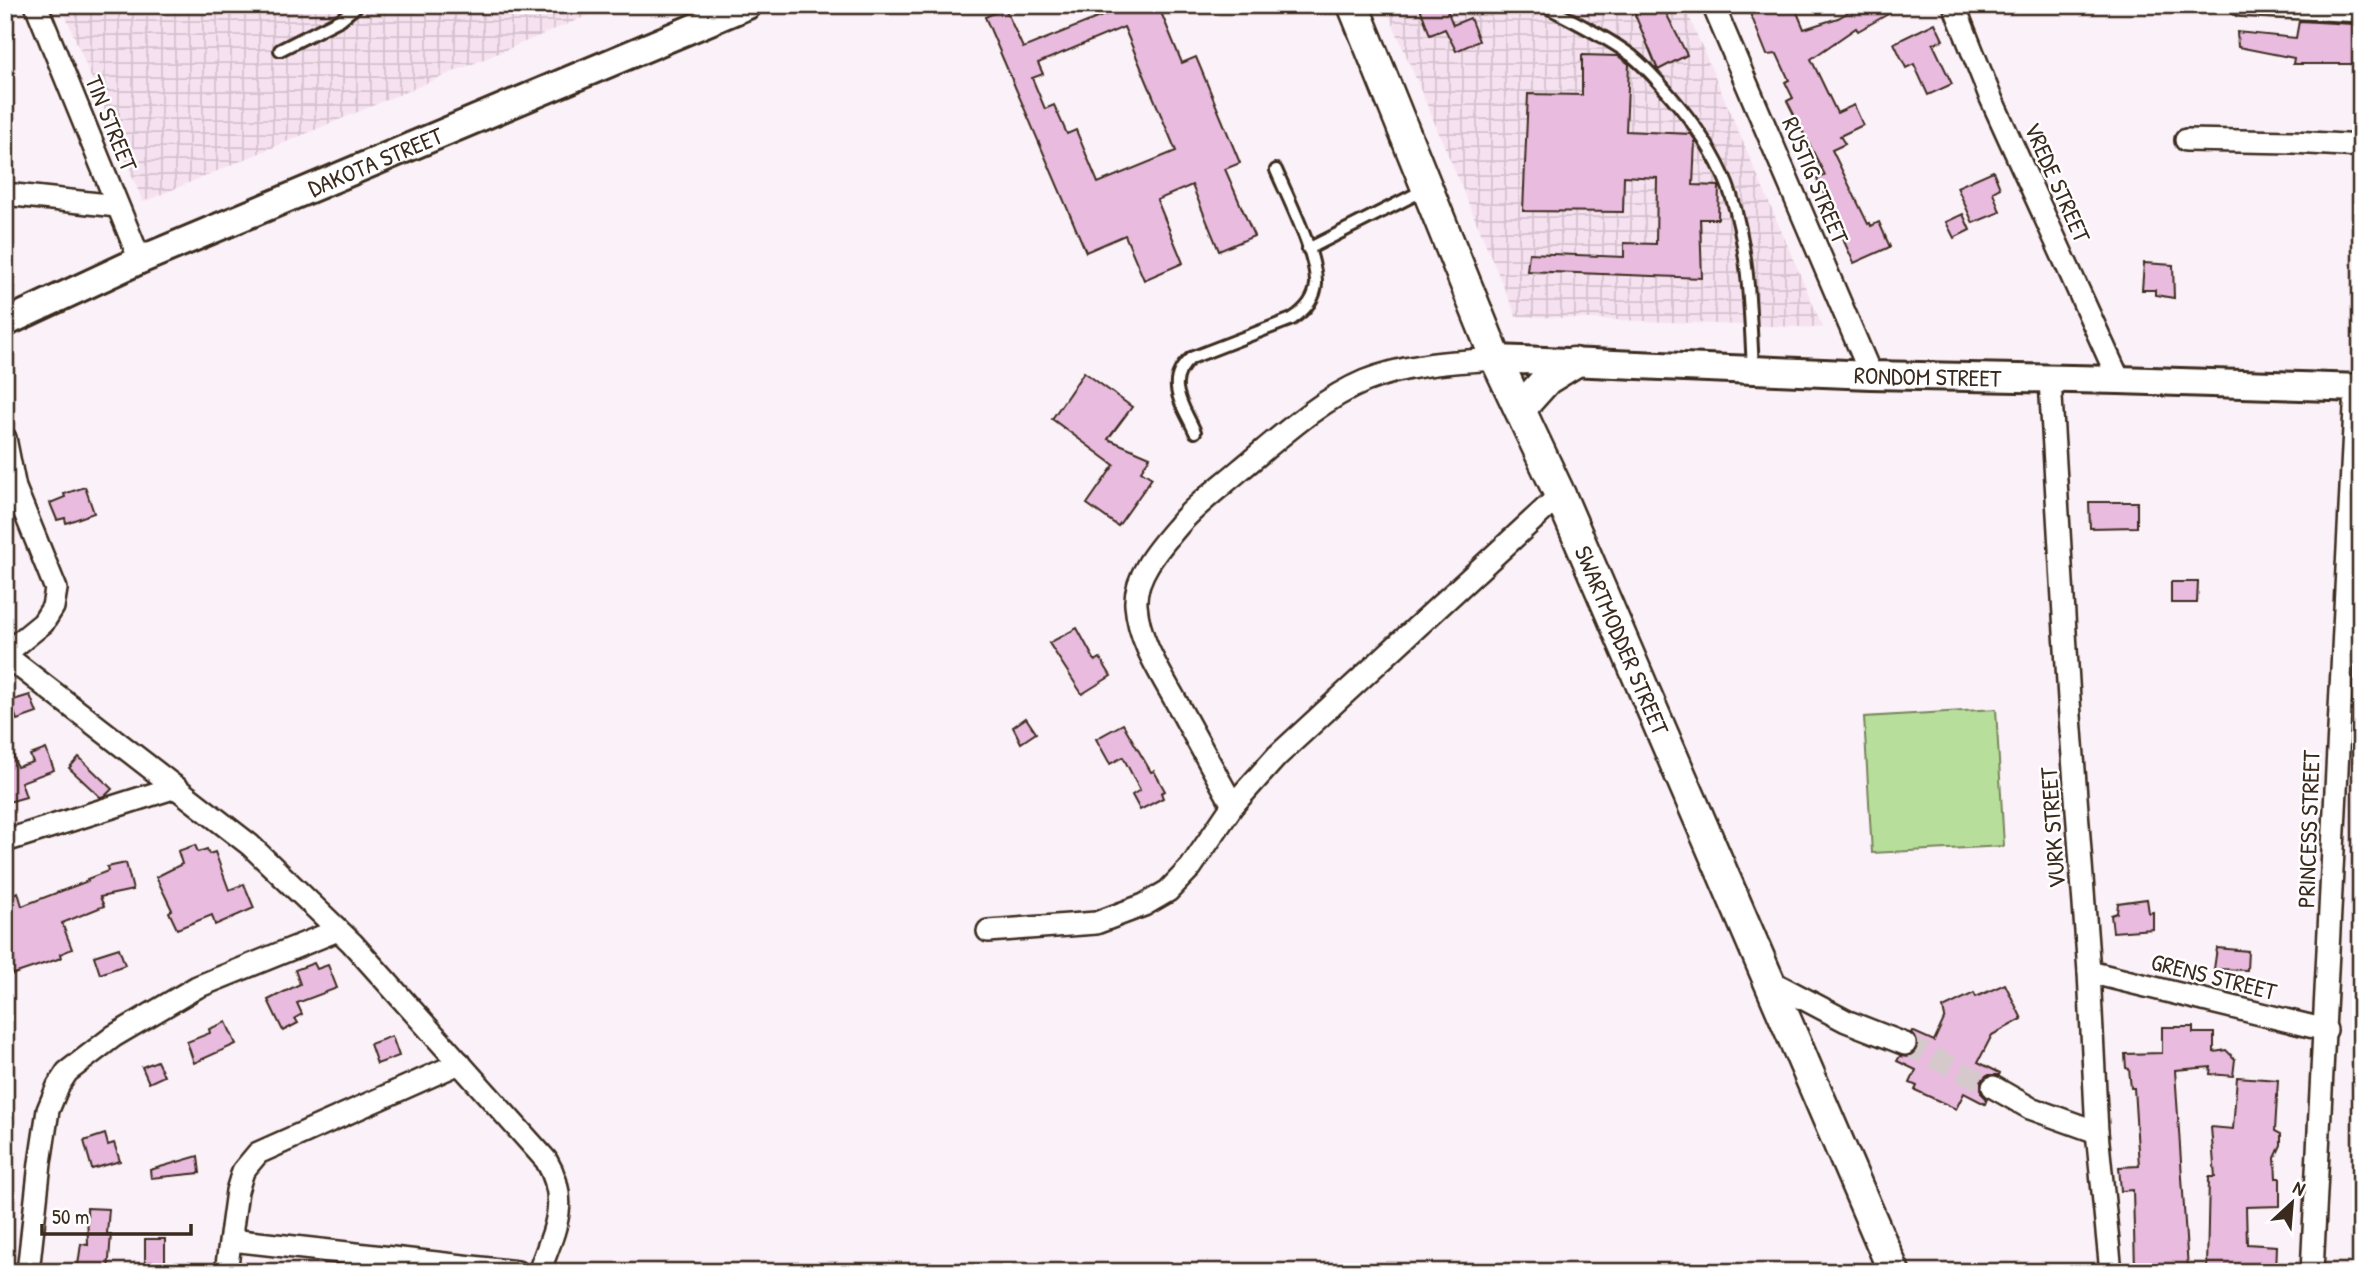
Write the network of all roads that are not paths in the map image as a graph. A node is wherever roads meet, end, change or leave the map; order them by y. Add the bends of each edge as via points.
1 (36, 5) edge
2 (358, 5) edge
3 (748, 5) edge
4 (1353, 5) edge
5 (1543, 5) edge
6 (1713, 5) edge
7 (1954, 5) edge
8 (2241, 5) edge
9 (2361, 11) edge
10 (280, 50) dead end
11 (2186, 140) dead end
12 (2361, 146) edge
13 (1276, 170) dead end
14 (1427, 188) junction
15 (5, 194) edge
16 (117, 206) junction
17 (1308, 249) junction
18 (140, 260) junction
19 (5, 323) edge
20 (1496, 359) junction
21 (1573, 363) junction
22 (1753, 370) junction
23 (1871, 375) junction
24 (2050, 380) junction
25 (2119, 380) junction
26 (2358, 388) edge
27 (1520, 409) junction
28 (1195, 432) dead end
29 (5, 438) edge
30 (1560, 495) junction
31 (5, 655) edge
32 (176, 788) junction
33 (1233, 805) junction
34 (5, 841) edge
35 (338, 930) junction
36 (988, 931) dead end
37 (2089, 972) junction
38 (1770, 981) junction
39 (2326, 1030) junction
40 (1905, 1044) tunnel mouth
41 (460, 1063) junction
42 (1993, 1087) tunnel mouth
43 (2097, 1132) junction
44 (231, 1240) junction
45 (28, 1272) edge
46 (226, 1272) edge
47 (517, 1272) edge
48 (539, 1272) edge
49 (1894, 1272) edge
50 (2111, 1272) edge
51 (2312, 1272) edge

1 - 16 street, TIN STREET
2 - 10 lane via 341,19
3 - 18 street, DAKOTA STREET
4 - 14 main road, SWARTMODDER STREET
5 - 22 lane via 1646,68 1712,152 1737,216
6 - 23 street, RUSTIG STREET
7 - 25 street, VREDE STREET via 1990,96
8 - 9 street
11 - 12 street
13 - 17 lane
14 - 17 lane
14 - 20 main road, SWARTMODDER STREET
15 - 16 street
16 - 18 street, TIN STREET
17 - 28 lane via 1316,285 1304,310 1182,365 1177,394
18 - 19 street, DAKOTA STREET
20 - 21 street, RONDOM STREET
20 - 27 main road, SWARTMODDER STREET
20 - 33 street via 1427,363 1365,381 1331,399 1178,524 1146,569 1136,602 1139,627
21 - 22 street, RONDOM STREET
21 - 27 main road via 1547,379
22 - 23 street, RONDOM STREET
23 - 24 street, RONDOM STREET
24 - 25 street, RONDOM STREET
24 - 37 street, VURK STREET
25 - 26 street, RONDOM STREET
26 - 39 street, PRINCESS STREET
27 - 30 main road, SWARTMODDER STREET
29 - 31 street via 15,488 56,589 53,607 43,623
30 - 33 street via 1277,756
30 - 38 main road, SWARTMODDER STREET
31 - 32 street
32 - 34 street
32 - 35 street via 250,845
33 - 36 street via 1191,867 1168,891 1144,905 1096,923
35 - 41 street
35 - 45 street via 197,987 114,1036 67,1072 48,1110
37 - 39 street, GRENS STREET
37 - 43 street, VURK STREET
38 - 40 street via 1846,1021
38 - 49 main road, SWARTMODDER STREET
39 - 51 street, PRINCESS STREET
41 - 44 street via 258,1153 243,1171
41 - 48 street via 556,1177 560,1199 557,1222
42 - 43 street via 2030,1108
43 - 50 street, VURK STREET
44 - 46 street
44 - 47 street

